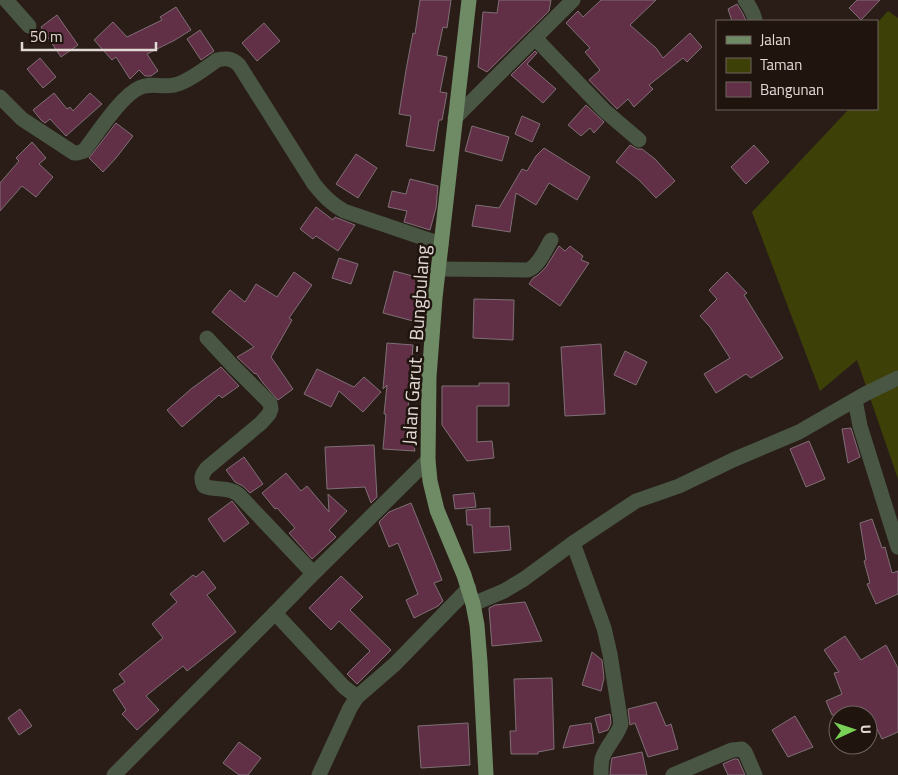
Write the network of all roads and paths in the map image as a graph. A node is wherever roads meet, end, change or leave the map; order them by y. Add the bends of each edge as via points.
1 (6, 0) edge
2 (469, 0) edge
3 (573, 0) edge
4 (745, 0) edge
5 (755, 20) edge
6 (29, 26) dead end
7 (535, 38) junction
8 (0, 97) edge
9 (456, 118) junction
10 (639, 140) dead end
11 (551, 240) dead end
12 (441, 244) junction
13 (438, 269) junction
14 (207, 338) dead end
15 (898, 378) edge
16 (855, 400) junction
17 (428, 460) junction
18 (573, 542) junction
19 (898, 547) edge
20 (314, 573) junction
21 (469, 588) junction
22 (473, 604) junction
23 (275, 614) junction
24 (357, 697) junction
25 (114, 775) edge
26 (319, 775) edge
27 (486, 775) edge
28 (602, 775) edge
29 (673, 775) edge
30 (755, 775) edge

1 - 6 street
2 - 9 main road, Jalan Garut - Bungbulang
3 - 7 street
4 - 5 street
7 - 9 street
7 - 10 street via 605,111
8 - 12 street via 22,119 77,153 84,151 123,100 136,89 147,85 177,85 217,60 230,59 239,65 314,184 333,205
9 - 12 main road, Jalan Garut - Bungbulang
11 - 13 street via 536,265 528,270
12 - 13 main road, Jalan Garut - Bungbulang
13 - 17 main road, Jalan Garut - Bungbulang via 429,376
14 - 20 street via 270,403 271,408 261,423 207,468 202,474 202,482 211,489 232,490 238,494
15 - 16 street
16 - 18 street via 799,432 679,486 636,501
16 - 19 street via 860,426
17 - 20 street
17 - 21 main road, Jalan Garut - Bungbulang via 437,510
18 - 22 street via 504,592
18 - 28 street via 608,642 621,724 602,760
20 - 23 street
21 - 22 main road, Jalan Garut - Bungbulang
21 - 24 street via 395,664
22 - 27 main road, Jalan Garut - Bungbulang via 480,662
23 - 24 street
23 - 25 street
24 - 26 street
29 - 30 street via 732,750 742,749

